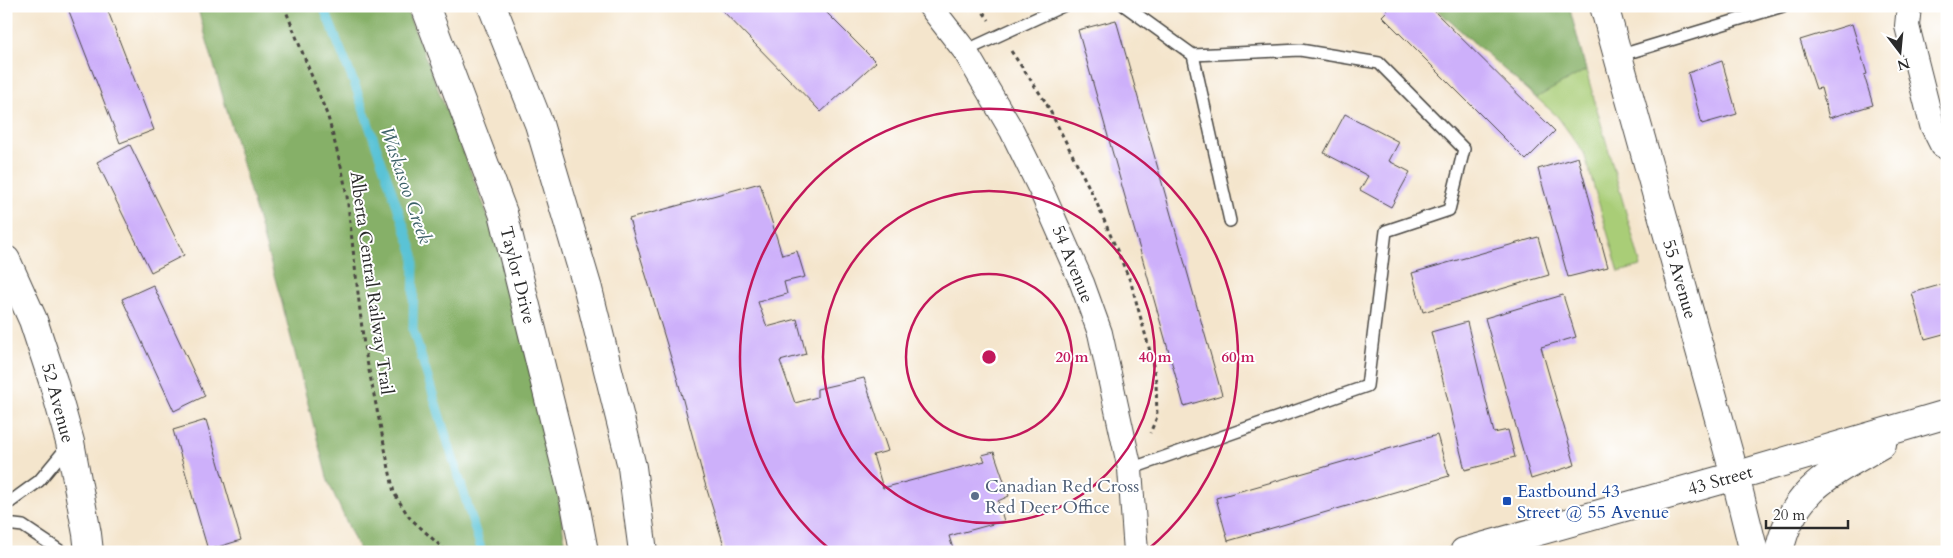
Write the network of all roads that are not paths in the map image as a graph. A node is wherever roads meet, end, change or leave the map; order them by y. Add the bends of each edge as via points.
1 (425, 6) edge
2 (492, 6) edge
3 (501, 6) edge
4 (930, 6) edge
5 (1063, 6) edge
6 (1125, 6) edge
7 (1604, 6) edge
8 (1783, 6) edge
9 (1909, 6) edge
10 (505, 38) junction
11 (965, 51) junction
12 (1192, 55) junction
13 (1618, 56) junction
14 (1947, 148) edge
15 (1230, 222) dead end
16 (6, 260) edge
17 (1935, 417) edge
18 (70, 442) junction
19 (1130, 469) junction
20 (1735, 476) junction
21 (6, 505) edge
22 (6, 524) edge
23 (62, 552) edge
24 (89, 552) edge
25 (584, 552) edge
26 (643, 552) edge
27 (1136, 552) edge
28 (1464, 552) edge
29 (1754, 552) edge
30 (1779, 552) edge

1 - 25 street, Taylor Drive via 503,213
2 - 10 street
3 - 10 street
4 - 11 street, 54 Avenue
5 - 11 lane
6 - 12 lane
7 - 13 street, 55 Avenue
8 - 13 lane
9 - 14 street via 1907,26 1932,125 1942,146
10 - 26 street via 539,124 588,289 632,467
11 - 19 street, 54 Avenue via 1012,131 1082,283 1100,333
12 - 15 lane
12 - 19 lane via 1300,50 1379,63 1464,149 1449,210 1386,231 1367,386
13 - 20 street, 55 Avenue
16 - 18 street, 52 Avenue via 44,351
17 - 20 street, 43 Street
17 - 30 street via 1828,475 1806,494 1782,535
18 - 21 lane via 39,481
18 - 24 street, 52 Avenue
19 - 27 street, 54 Avenue
20 - 28 street, 43 Street
20 - 29 street, 55 Avenue
22 - 23 lane via 23,526

